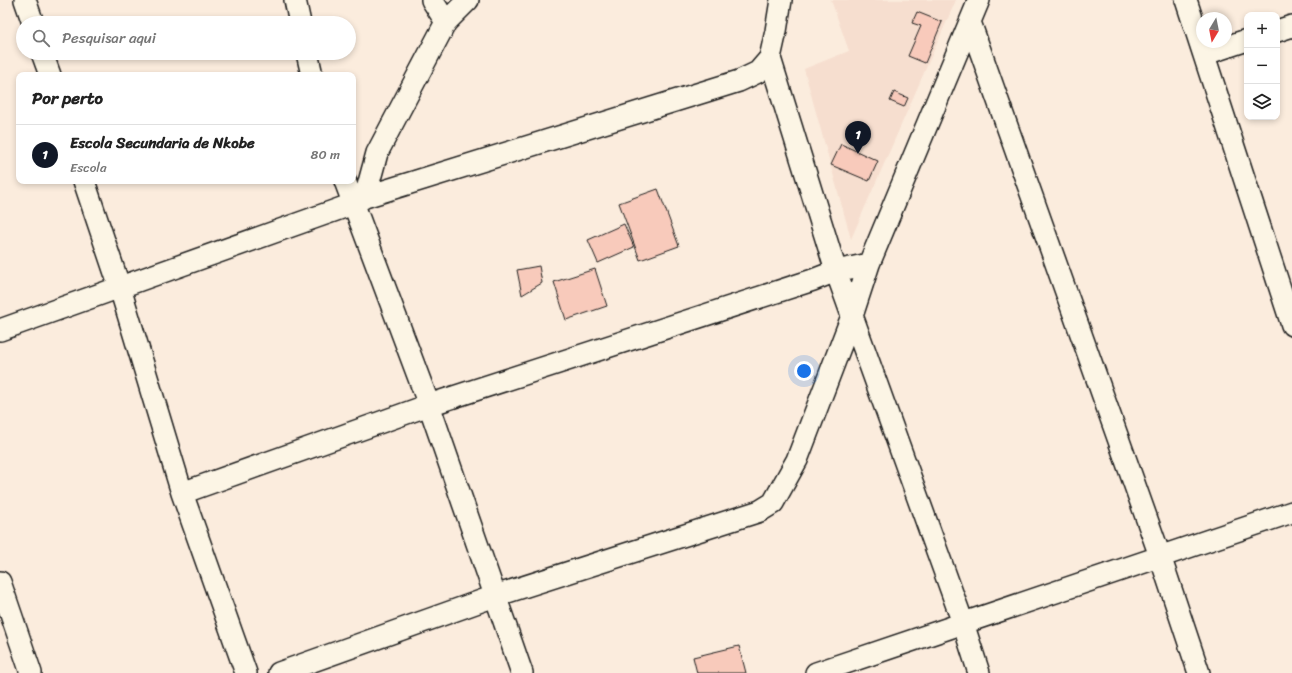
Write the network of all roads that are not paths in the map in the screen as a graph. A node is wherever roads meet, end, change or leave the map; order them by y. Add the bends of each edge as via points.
1 (25, 0) edge
2 (295, 0) edge
3 (432, 0) edge
4 (468, 0) edge
5 (781, 0) edge
6 (979, 0) edge
7 (1186, 0) edge
8 (31, 16) edge
9 (298, 16) edge
10 (446, 22) junction
11 (970, 22) junction
12 (1292, 26) edge
13 (1280, 29) edge
14 (1244, 41) edge
15 (1204, 54) junction
16 (770, 58) junction
17 (45, 60) edge
18 (309, 60) edge
19 (49, 72) edge
20 (311, 72) edge
21 (85, 184) edge
22 (347, 184) edge
23 (359, 201) junction
24 (869, 264) junction
25 (836, 271) junction
26 (120, 288) junction
27 (852, 316) junction
28 (1292, 325) edge
29 (0, 330) edge
30 (429, 405) junction
31 (182, 493) junction
32 (1292, 512) edge
33 (1160, 556) junction
34 (0, 582) edge
35 (495, 596) junction
36 (963, 623) junction
37 (31, 673) edge
38 (246, 673) edge
39 (279, 673) edge
40 (522, 673) edge
41 (816, 673) edge
42 (979, 673) edge
43 (1199, 673) edge

1 - 8 street
2 - 9 street
3 - 10 street
4 - 10 street
5 - 16 street
6 - 11 street
7 - 15 street
10 - 23 street via 377,153
11 - 24 street
11 - 33 street
12 - 13 street
14 - 15 street
15 - 28 street
16 - 23 street via 758,72 739,81
16 - 25 street
17 - 19 street
18 - 20 street
21 - 26 street
22 - 23 street
23 - 26 street
23 - 30 street
24 - 25 street
24 - 27 street
25 - 27 street
25 - 30 street
26 - 29 street
26 - 31 street
27 - 35 street via 797,460 773,503 760,511
27 - 36 street
30 - 31 street
30 - 35 street
31 - 38 street
32 - 33 street
33 - 36 street
33 - 43 street
34 - 37 street
35 - 39 street
35 - 40 street
36 - 41 street
36 - 42 street

